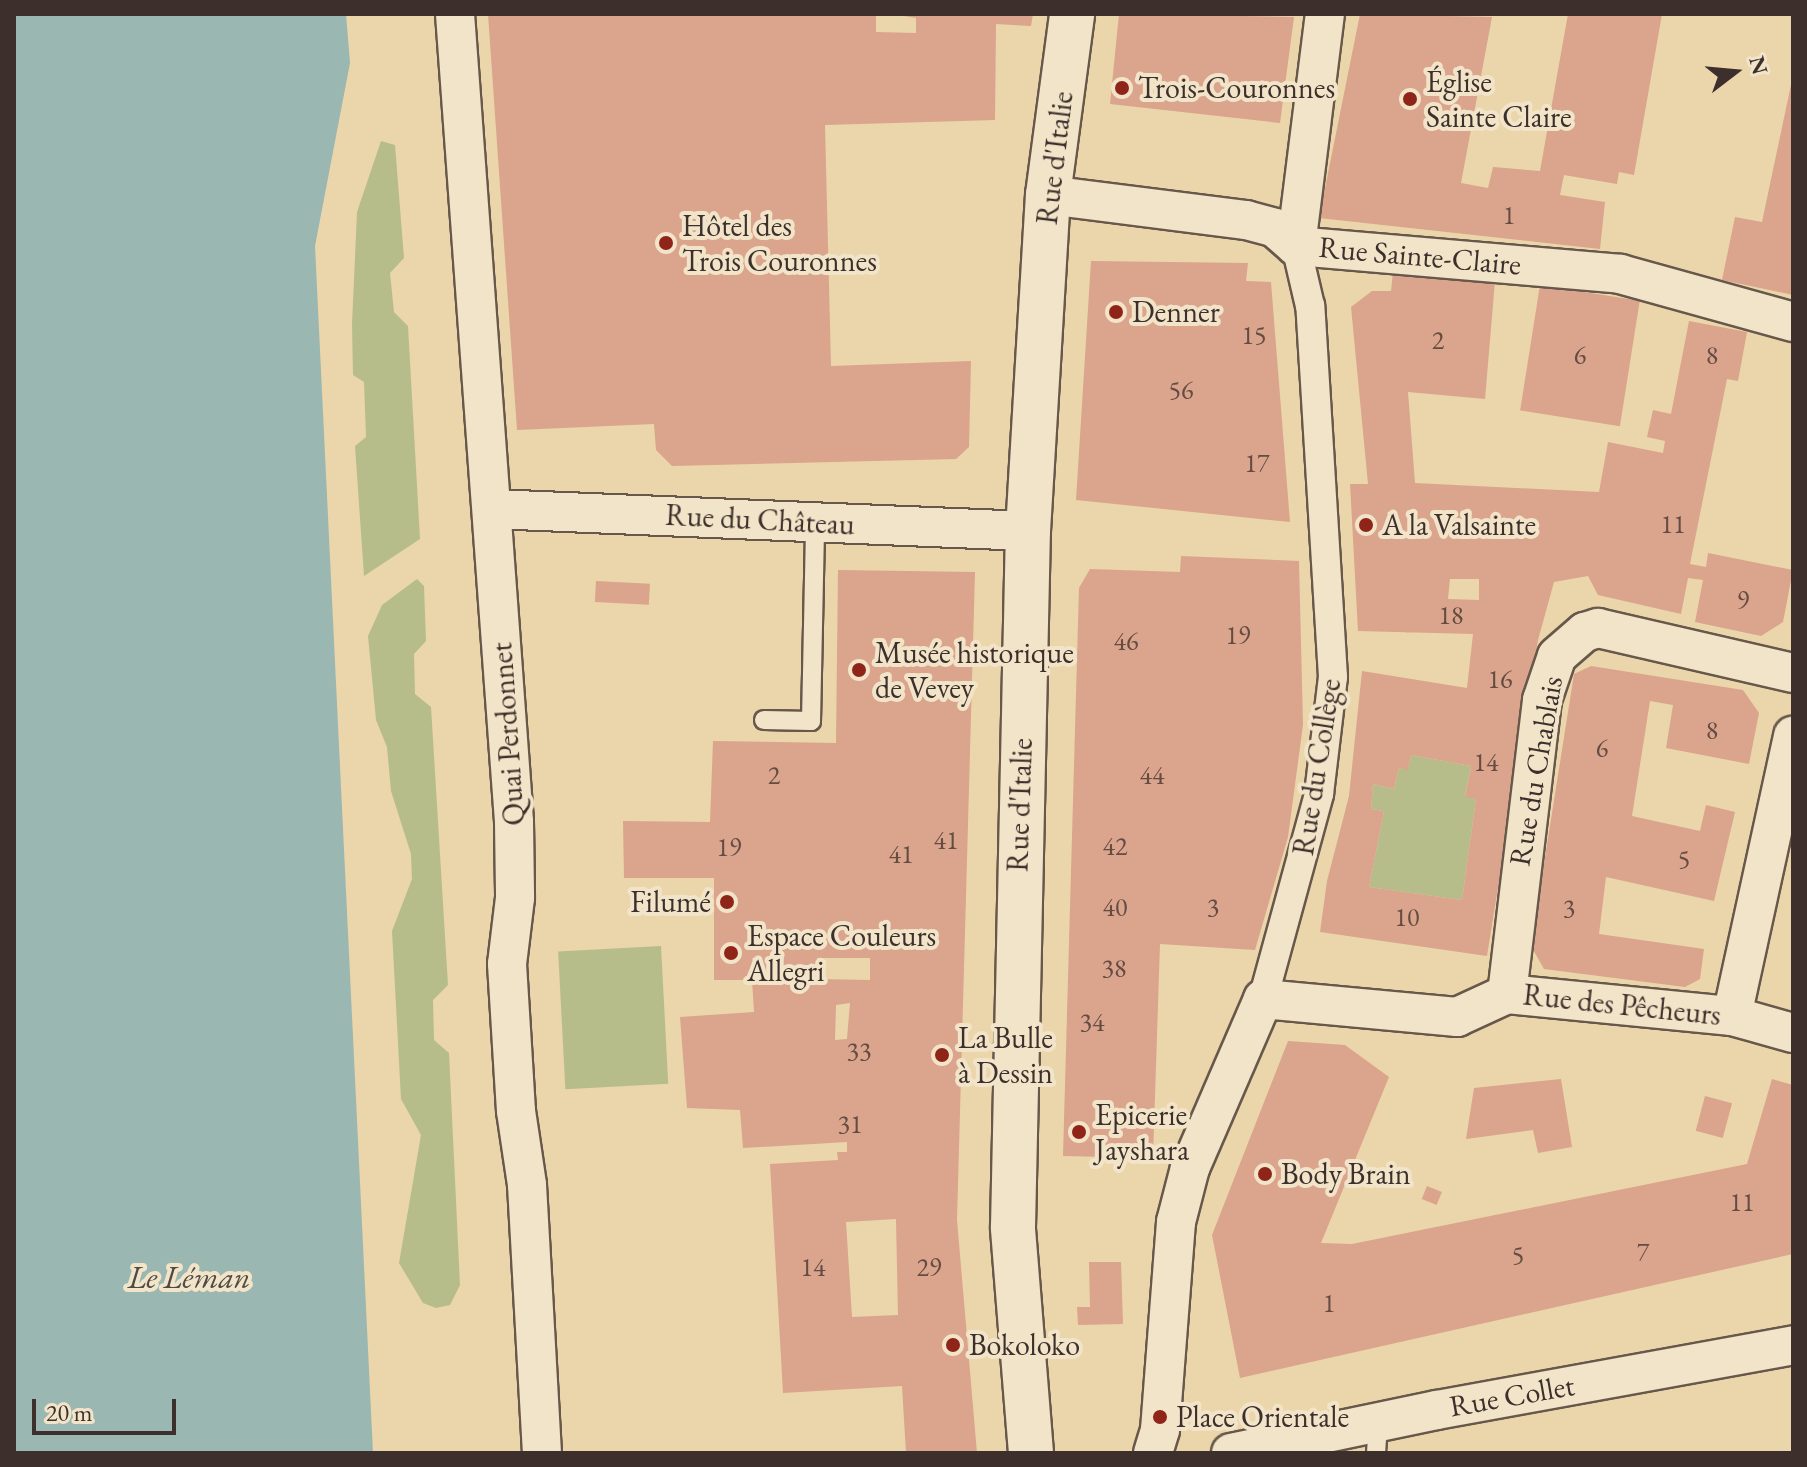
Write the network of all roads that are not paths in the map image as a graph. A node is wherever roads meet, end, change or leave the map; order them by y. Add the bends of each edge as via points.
1 (455, 14) edge
2 (1072, 14) edge
3 (1325, 14) edge
4 (1048, 195) junction
5 (1296, 246) junction
6 (1793, 322) edge
7 (492, 509) junction
8 (815, 523) junction
9 (1028, 531) junction
10 (1793, 673) edge
11 (764, 720) dead end
12 (1793, 736) edge
13 (1507, 994) junction
14 (1263, 999) junction
15 (1732, 1016) junction
16 (1793, 1033) edge
17 (1793, 1345) edge
18 (1377, 1437) edge
19 (1166, 1451) edge
20 (542, 1453) edge
21 (1031, 1453) edge
22 (1231, 1453) edge

1 - 7 street, Quai Perdonnet
2 - 4 street, Rue d'Italie
3 - 5 street, Rue du Collège
4 - 5 street, Rue Sainte-Claire via 1246,220 1275,228
4 - 9 street, Rue d'Italie
5 - 6 street, Rue Sainte-Claire via 1620,274
5 - 14 street, Rue du Collège via 1310,306 1333,677 1319,794
7 - 8 street, Rue du Château
7 - 20 street, Quai Perdonnet via 514,822 515,898 507,964 516,1111 527,1185
8 - 9 street, Rue du Château
8 - 11 lane via 811,721
9 - 21 street, Rue d'Italie via 1013,1227
10 - 13 street, Rue du Chablais via 1598,628 1585,632 1557,656 1542,700
12 - 15 street
13 - 14 street, Rue des Pêcheurs via 1457,1017
13 - 15 street, Rue des Pêcheurs
14 - 19 street, Rue du Collège via 1190,1168 1176,1222
15 - 16 street, Rue des Pêcheurs
17 - 18 street, Rue Collet
18 - 22 street, Rue Collet

